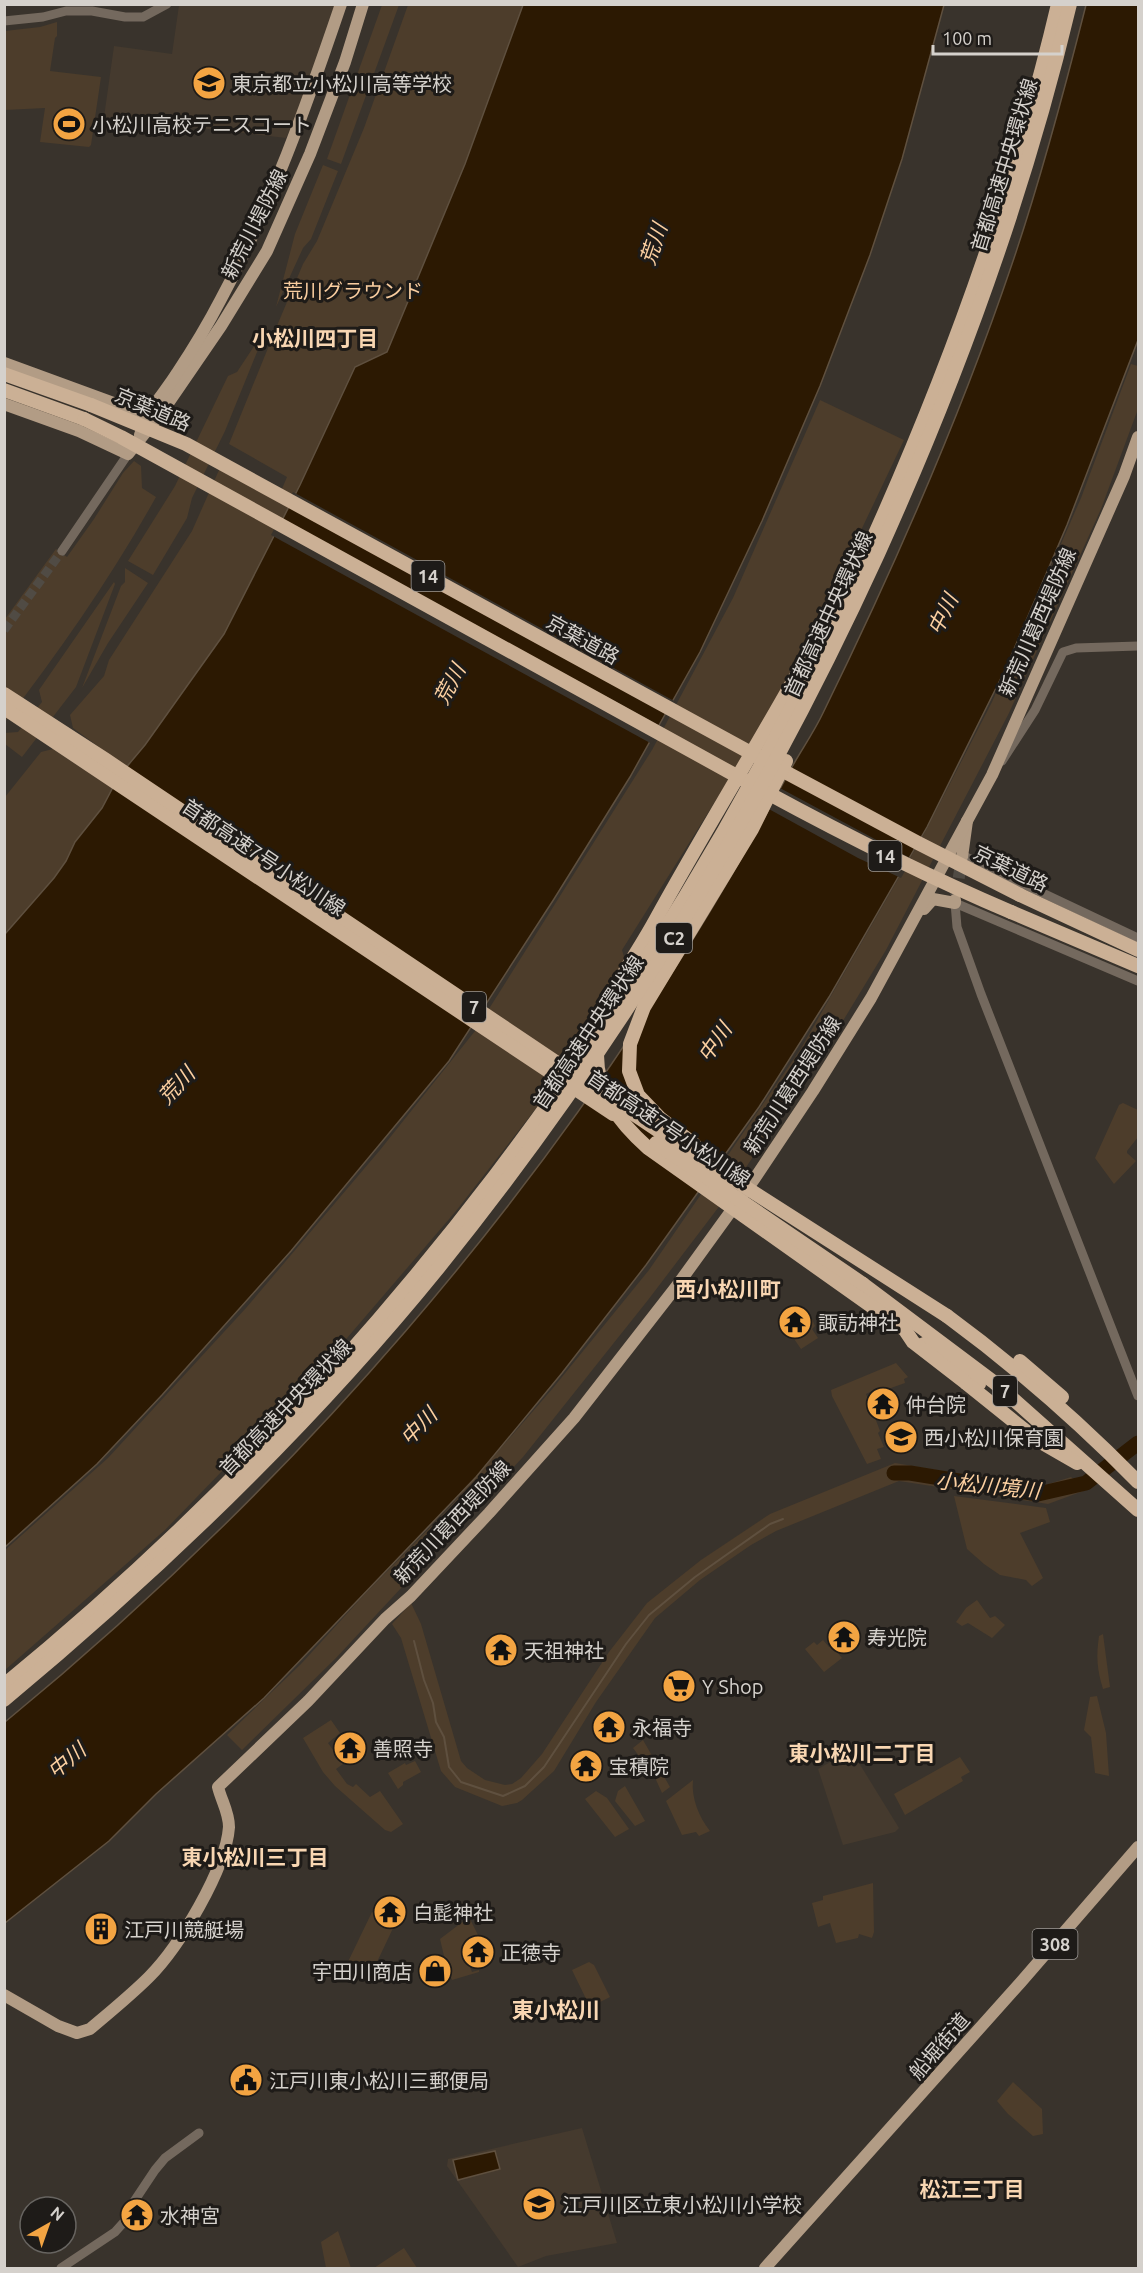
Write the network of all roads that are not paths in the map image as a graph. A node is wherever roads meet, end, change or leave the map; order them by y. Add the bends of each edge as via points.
1 (167, 4) edge
2 (341, 4) edge
3 (363, 4) edge
4 (1059, 4) edge
5 (1070, 4) edge
6 (4, 21) edge
7 (4, 363) edge
8 (4, 374) edge
9 (176, 376) junction
10 (4, 390) edge
11 (4, 404) edge
12 (165, 407) junction
13 (149, 420) junction
14 (1138, 437) edge
15 (128, 454) junction
16 (63, 551) tunnel mouth
17 (847, 595) junction
18 (1138, 646) edge
19 (4, 694) edge
20 (4, 708) edge
21 (803, 711) junction
22 (992, 775) junction
23 (967, 821) junction
24 (962, 856) joint
25 (955, 902) junction
26 (904, 937) junction
27 (1138, 938) edge
28 (1138, 950) edge
29 (1138, 966) edge
30 (1138, 981) edge
31 (756, 1193) junction
32 (863, 1284) junction
33 (947, 1317) junction
34 (905, 1330) junction
35 (1138, 1396) edge
36 (1048, 1429) junction
37 (1134, 1468) edge
38 (1138, 1482) edge
39 (1121, 1493) junction
40 (1138, 1505) edge
41 (1138, 1510) edge
42 (1138, 1515) edge
43 (4, 1685) edge
44 (4, 1700) edge
45 (1138, 1847) edge
46 (4, 1995) edge
47 (199, 2133) dead end
48 (61, 2268) edge
49 (765, 2268) edge

1 - 6 street via 143,17 66,11
2 - 9 main road, 新荒川堤防線 via 258,223 212,316
3 - 12 main road, 新荒川堤防線 via 345,62 278,229 221,326
4 - 17 highway, 首都高速中央環状線 / C2, bridge via 1011,178 973,291 915,446
5 - 21 highway, 首都高速中央環状線 / C2, bridge via 1016,199 967,341 926,448
7 - 13 main road
8 - 28 highway, 京葉道路 / 14, bridge via 186,444 928,849
9 - 12 main road
9 - 13 main road, 新荒川堤防線
10 - 29 highway, 京葉道路 / 14, bridge via 121,437 901,863
11 - 15 main road via 79,431
12 - 13 main road, 新荒川堤防線
13 - 15 main road, 新荒川堤防線
14 - 22 main road, 新荒川葛西堤防線
15 - 16 street, 新荒川堤防線
17 - 34 highway, bridge via 821,631 615,987 599,1027 596,1060 610,1105 648,1148
17 - 43 highway, 首都高速中央環状線 / C2, bridge via 771,747 694,884 614,1011 484,1191 366,1334 273,1435 134,1571
18 - 22 street via 1076,648 1064,652 1023,730
19 - 31 highway, 首都高速7号小松川線 / 7, bridge
20 - 32 highway, 首都高速7号小松川線 / 7, bridge
21 - 31 highway, bridge via 795,740 752,829 637,1020 628,1057 633,1083 648,1107
21 - 44 highway, 首都高速中央環状線 / C2, bridge via 743,823 656,966 540,1135 436,1270 274,1451 109,1609
22 - 23 main road, 新荒川葛西堤防線
23 - 24 main road, 新荒川葛西堤防線
23 - 26 main road, 新荒川葛西堤防線
24 - 27 street
25 - 26 main road, 新荒川葛西堤防線 via 929,902
25 - 30 street
25 - 35 street via 957,927 981,994
26 - 46 main road, 新荒川葛西堤防線 via 871,998 755,1178 574,1418 411,1596 218,1787 229,1825 224,1851 203,1902 161,1964 82,2032 58,2026
31 - 33 highway, 首都高速7号小松川線 / 7, bridge
32 - 36 highway, 首都高速7号小松川線 / 7 via 995,1383
32 - 39 highway via 898,1302 987,1367 1060,1429
33 - 37 highway via 975,1329 1017,1359
33 - 38 highway, 首都高速7号小松川線 / 7 via 1066,1412
34 - 36 highway via 1024,1417
34 - 39 highway, bridge via 913,1342 1027,1432
36 - 41 highway, 首都高速7号小松川線 / 7
39 - 40 highway
39 - 42 highway
45 - 49 main road, 船堀街道 / 308
47 - 48 street via 165,2158 115,2232

